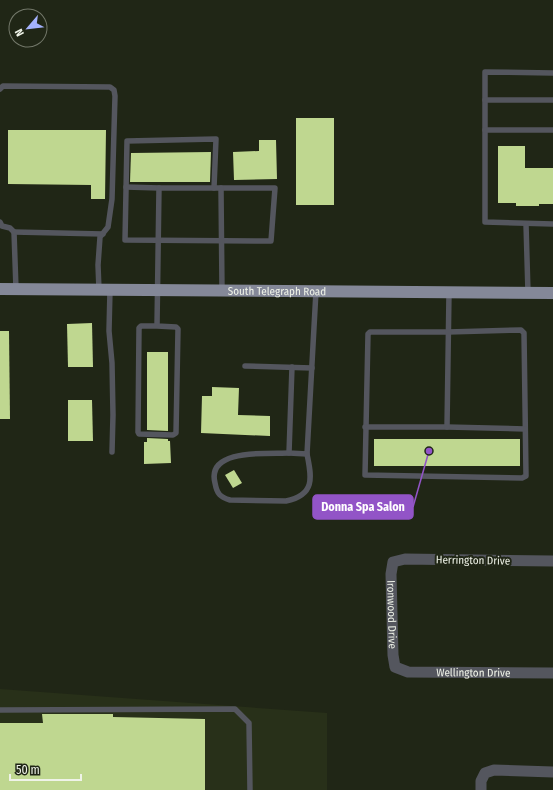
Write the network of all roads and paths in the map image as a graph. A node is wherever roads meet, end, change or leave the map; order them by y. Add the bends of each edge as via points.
1 (553, 73) edge
2 (0, 89) edge
3 (485, 100) junction
4 (553, 100) edge
5 (485, 130) junction
6 (553, 130) edge
7 (126, 187) junction
8 (159, 188) junction
9 (214, 188) junction
10 (221, 188) junction
11 (0, 222) edge
12 (526, 224) junction
13 (553, 224) edge
14 (14, 232) junction
15 (103, 234) junction
16 (158, 241) junction
17 (222, 241) junction
18 (0, 289) edge
19 (16, 289) junction
20 (104, 290) junction
21 (157, 290) junction
22 (222, 290) junction
23 (316, 291) junction
24 (449, 292) junction
25 (528, 293) junction
26 (553, 293) edge
27 (157, 326) junction
28 (448, 332) junction
29 (245, 366) dead end
30 (292, 367) junction
31 (312, 368) junction
32 (447, 427) junction
33 (365, 428) junction
34 (525, 429) junction
35 (112, 452) dead end
36 (289, 453) junction
37 (307, 454) junction
38 (553, 561) edge
39 (393, 562) joint
40 (395, 667) joint
41 (553, 673) edge
42 (0, 710) edge
43 (553, 772) edge
44 (250, 790) edge
45 (481, 790) edge

1 - 3 lane via 485,72
2 - 15 lane via 8,86 110,87 114,90 112,199 108,226
3 - 4 lane
3 - 5 lane
5 - 6 lane
5 - 12 lane via 485,222
7 - 8 lane
7 - 9 lane via 127,141 216,139
7 - 16 lane via 125,240
8 - 9 lane
8 - 16 lane
9 - 10 lane
10 - 17 lane
10 - 17 lane via 275,188 271,241
11 - 14 lane via 2,226
12 - 13 lane
12 - 25 lane
14 - 15 lane
14 - 19 lane
15 - 20 lane via 100,237 98,265
16 - 17 lane
16 - 21 lane
17 - 22 lane
18 - 19 main road, South Telegraph Road
19 - 20 main road, South Telegraph Road
20 - 21 main road, South Telegraph Road
20 - 35 lane via 112,363
21 - 22 main road, South Telegraph Road
21 - 27 lane
22 - 23 main road, South Telegraph Road
23 - 24 main road, South Telegraph Road
23 - 31 lane
24 - 25 main road, South Telegraph Road
24 - 28 lane
25 - 26 main road, South Telegraph Road
27 - 27 lane via 178,329 176,433 173,435 138,432 139,328
28 - 32 lane
28 - 33 lane via 368,334
28 - 34 lane via 523,331
29 - 30 lane
30 - 31 lane
30 - 36 lane
31 - 37 lane
32 - 33 lane
32 - 34 lane
33 - 34 lane via 367,476 522,478 526,476
36 - 37 lane
36 - 37 lane via 226,458 214,474 217,491 222,498 230,500 294,500 310,485
38 - 39 street, Herrington Drive via 405,559
39 - 40 street, Ironwood Drive via 391,574
40 - 41 street, Wellington Drive via 408,672
42 - 44 lane via 235,709 249,723
43 - 45 street via 494,770 485,773

